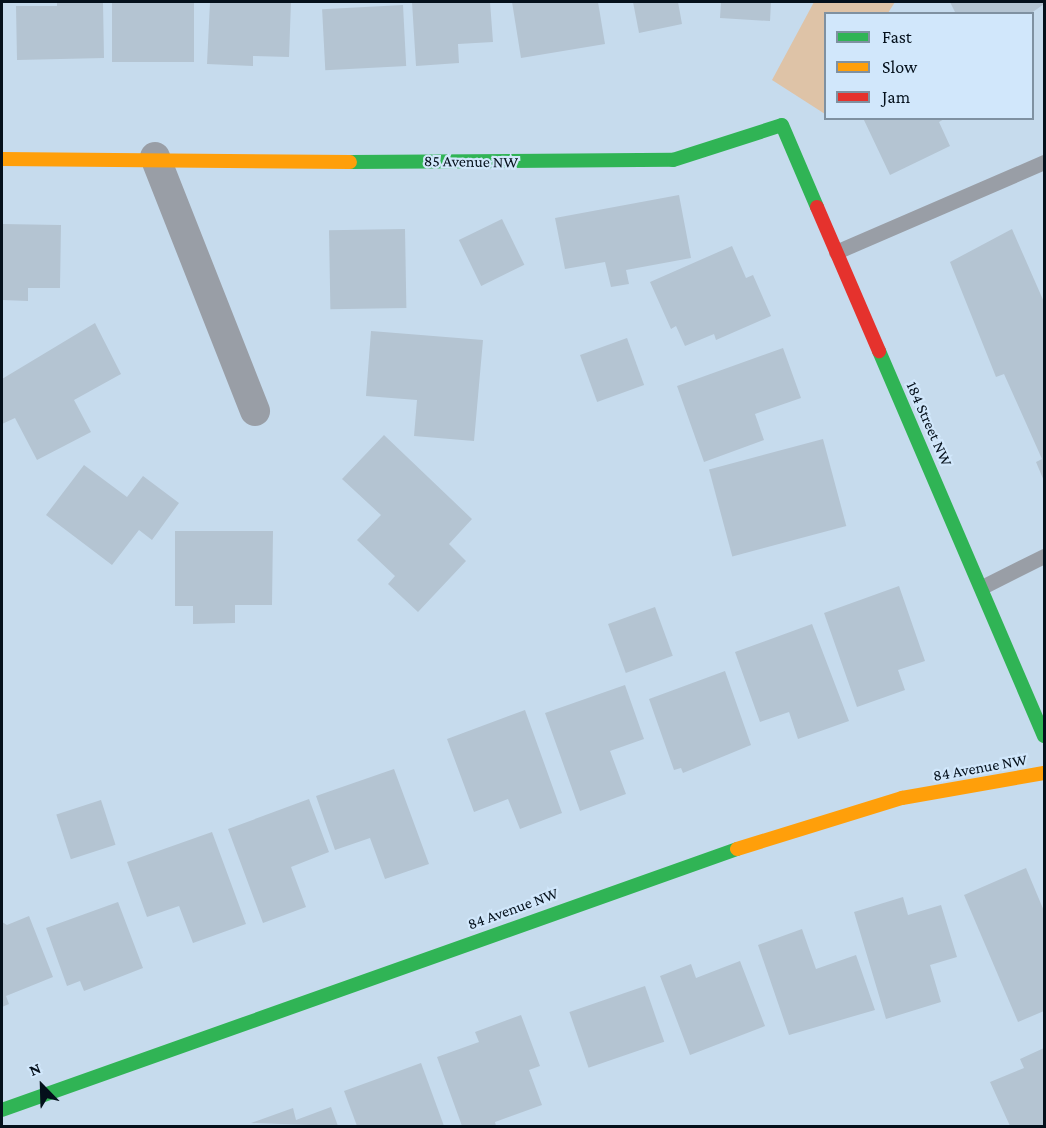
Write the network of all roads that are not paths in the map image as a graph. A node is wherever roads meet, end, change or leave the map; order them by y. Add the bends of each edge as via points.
1 (782, 125) joint
2 (155, 157) junction
3 (2, 159) edge
4 (1044, 162) edge
5 (836, 252) junction
6 (255, 411) dead end
7 (1044, 556) edge
8 (982, 586) junction
9 (1044, 735) edge
10 (1044, 773) edge
11 (2, 1110) edge

1 - 2 street, 85 Avenue NW via 662,161 587,164
1 - 5 street, 184 Street NW
2 - 3 street, 85 Avenue NW
2 - 6 street
4 - 5 lane
5 - 8 street, 184 Street NW
7 - 8 lane
8 - 9 street, 184 Street NW
10 - 11 street, 84 Avenue NW via 902,798 748,845

